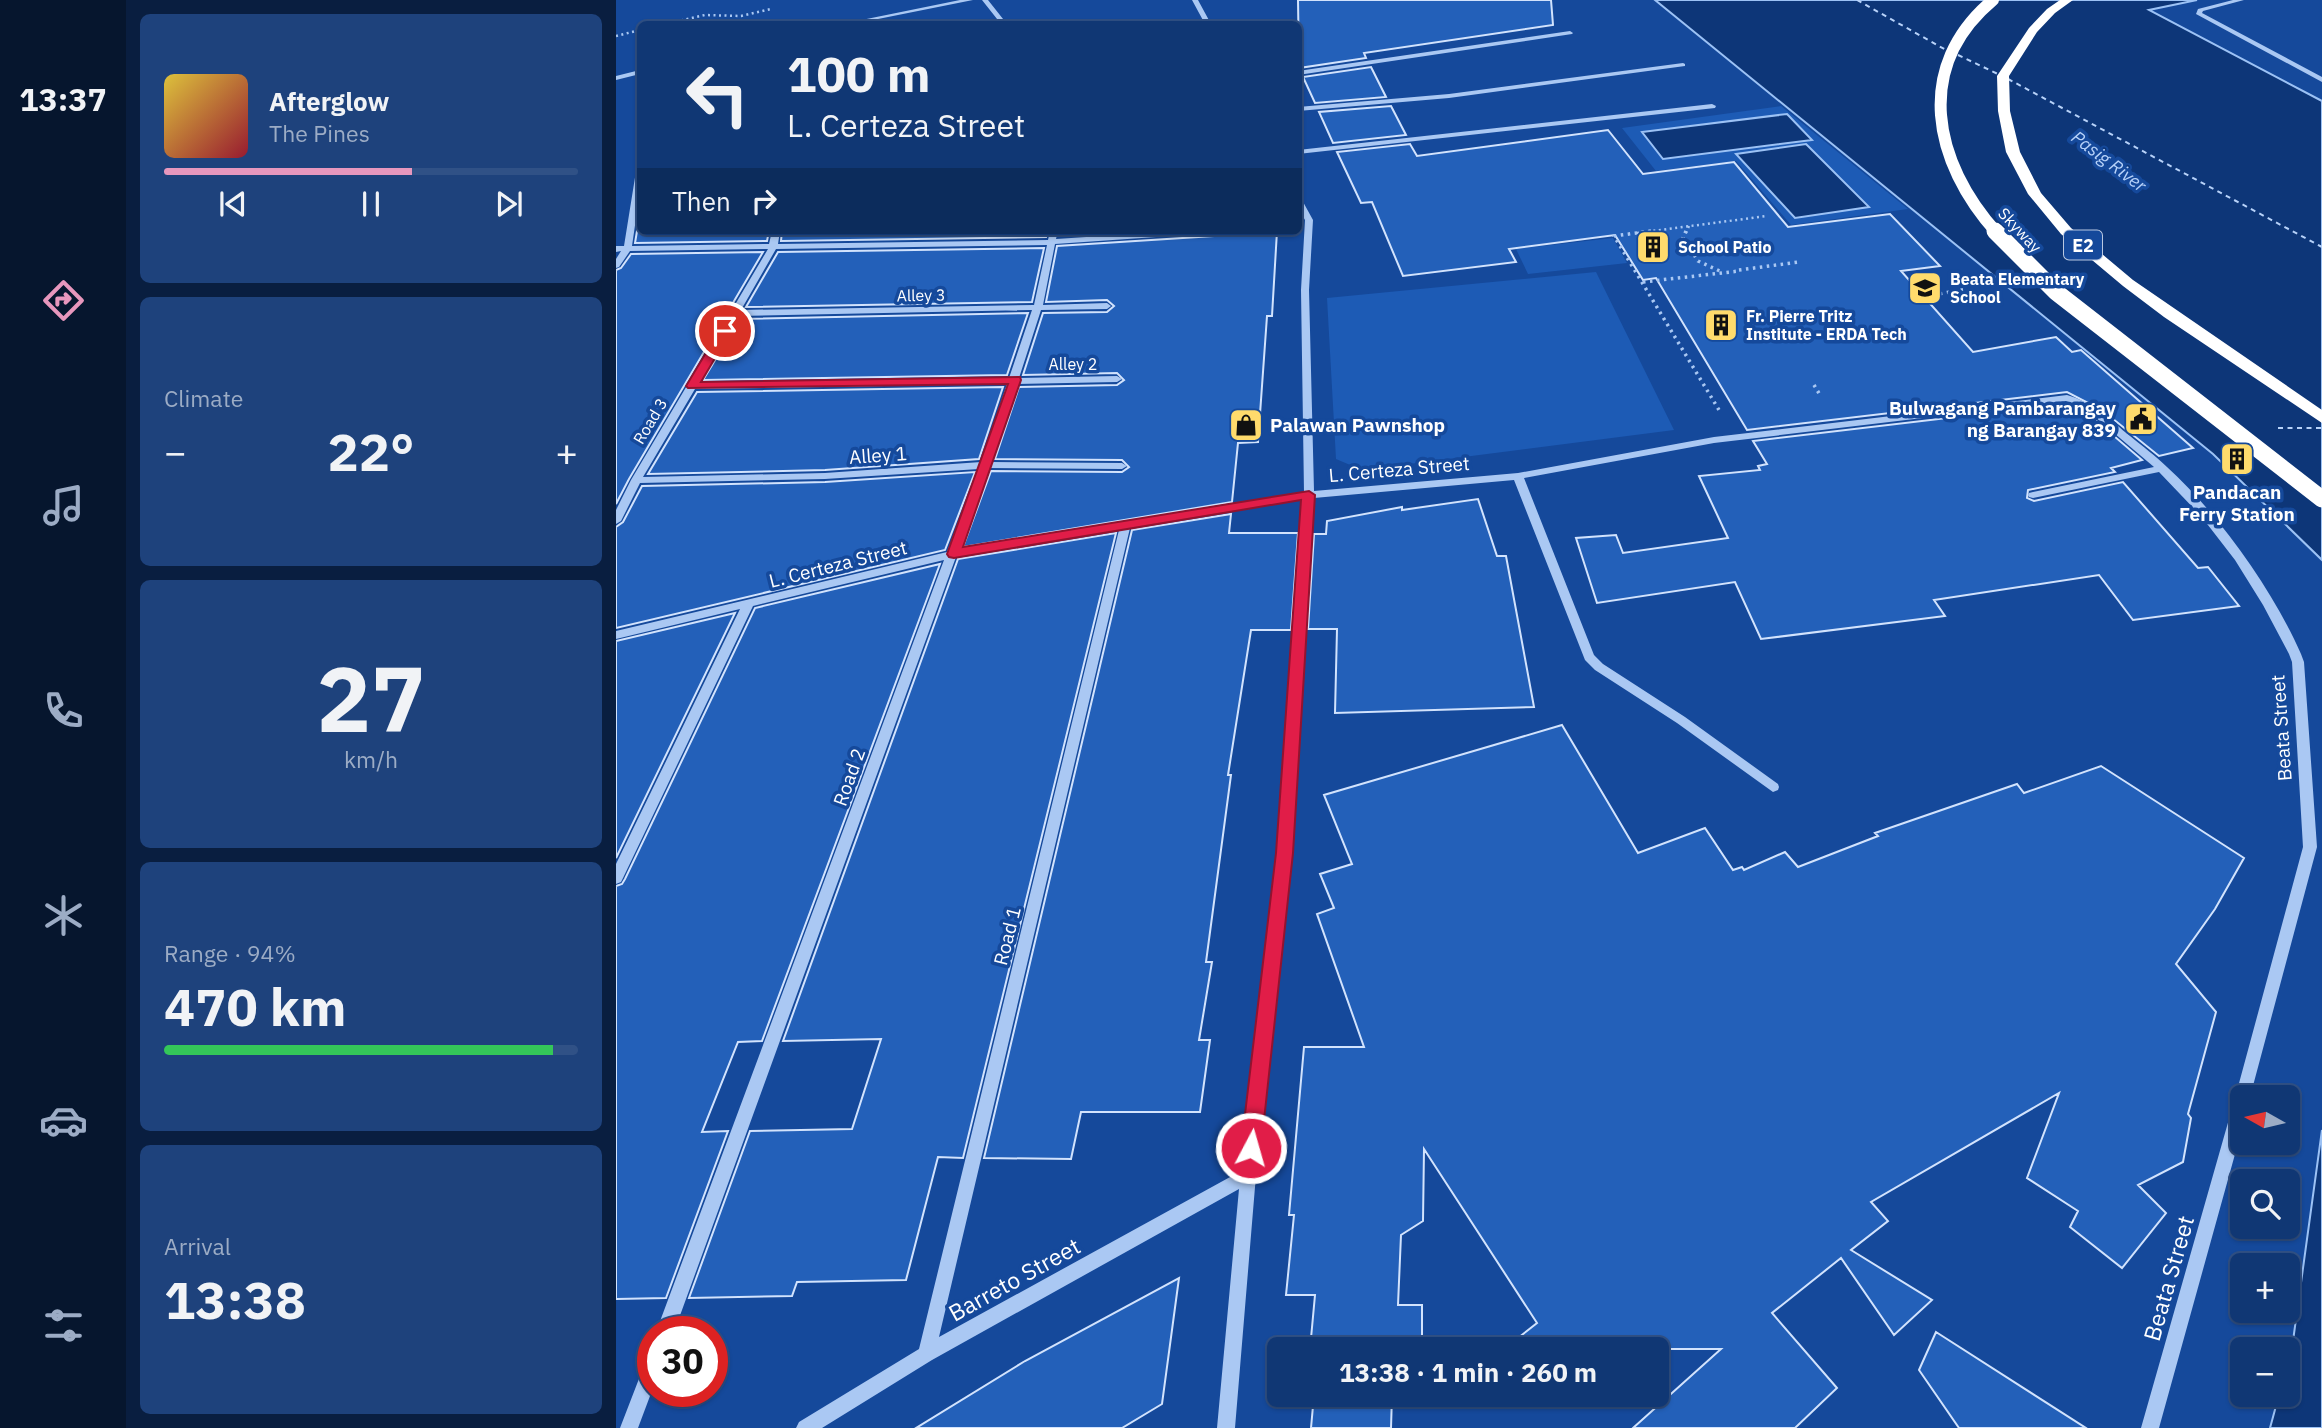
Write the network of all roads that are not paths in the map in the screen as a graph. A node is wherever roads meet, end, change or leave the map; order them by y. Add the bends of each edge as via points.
1 (970, 0) edge
2 (985, 0) edge
3 (1195, 0) edge
4 (1993, 0) edge
5 (2068, 0) edge
6 (2241, 0) edge
7 (861, 21) edge
8 (1002, 21) edge
9 (1206, 21) edge
10 (1570, 33) dead end
11 (1683, 65) dead end
12 (1302, 72) edge
13 (637, 73) edge
14 (616, 78) edge
15 (2322, 80) edge
16 (1712, 106) dead end
17 (1302, 109) edge
18 (1302, 152) edge
19 (637, 187) edge
20 (1304, 220) edge
21 (775, 235) edge
22 (1086, 235) edge
23 (1054, 236) edge
24 (773, 247) junction
25 (616, 248) edge
26 (628, 248) junction
27 (616, 265) edge
28 (1038, 306) junction
29 (1107, 306) dead end
30 (736, 313) junction
31 (1118, 379) dead end
32 (1015, 380) junction
33 (692, 386) junction
34 (2067, 398) joint
35 (2322, 418) edge
36 (985, 465) junction
37 (1122, 466) dead end
38 (2163, 468) junction
39 (1518, 476) junction
40 (636, 480) junction
41 (1309, 495) junction
42 (2033, 495) dead end
43 (2322, 499) edge
44 (616, 521) edge
45 (1125, 526) junction
46 (954, 554) junction
47 (749, 603) junction
48 (616, 635) edge
49 (1773, 787) dead end
50 (616, 878) edge
51 (2246, 1085) edge
52 (2230, 1141) edge
53 (1248, 1175) junction
54 (671, 1316) edge
55 (926, 1354) junction
56 (637, 1407) edge
57 (629, 1428) edge
58 (805, 1428) edge
59 (1226, 1428) edge
60 (2150, 1428) edge

1 - 7 street
2 - 8 street
3 - 9 street
4 - 43 highway, Skyway / E2, bridge via 1957,36 1939,82 1943,134 1959,181 1993,229 2051,288
5 - 35 highway, Skyway / E2 via 2033,30 2003,76 2004,111 2013,152 2035,194 2066,231 2128,283
6 - 15 street via 2209,6 2199,14
10 - 12 street
11 - 17 street via 1448,96
13 - 14 street
16 - 18 street
19 - 26 street
20 - 41 street
21 - 24 street, Road 3
22 - 23 street
23 - 24 street
23 - 28 street, Road 2
24 - 26 street
24 - 30 street, Road 3
25 - 26 street
26 - 27 street
28 - 29 street, Alley 3
28 - 30 street, Alley 3
28 - 32 street, Road 2
30 - 33 street, Road 3
31 - 32 street, Alley 2
32 - 33 street, Alley 2
32 - 36 street, Road 2
33 - 40 street, Road 3
34 - 38 street, Beata Street via 2084,404
34 - 39 street, L. Certeza Street via 1714,440
36 - 37 street, Alley 1
36 - 40 street, Alley 1
36 - 46 street, Road 2
38 - 42 street
38 - 51 street, Beata Street via 2245,564 2298,662 2310,847
39 - 41 street, L. Certeza Street
39 - 49 street via 1590,657
40 - 44 street, Road 3
41 - 45 street, L. Certeza Street
41 - 53 street via 1284,853
45 - 46 street, L. Certeza Street
45 - 55 street, Road 1
46 - 47 street, L. Certeza Street
46 - 54 street, Road 2
47 - 48 street, L. Certeza Street
47 - 50 street
52 - 60 street, Beata Street
53 - 55 street, Barreto Street
53 - 59 street
55 - 58 street, Barreto Street
56 - 57 street

